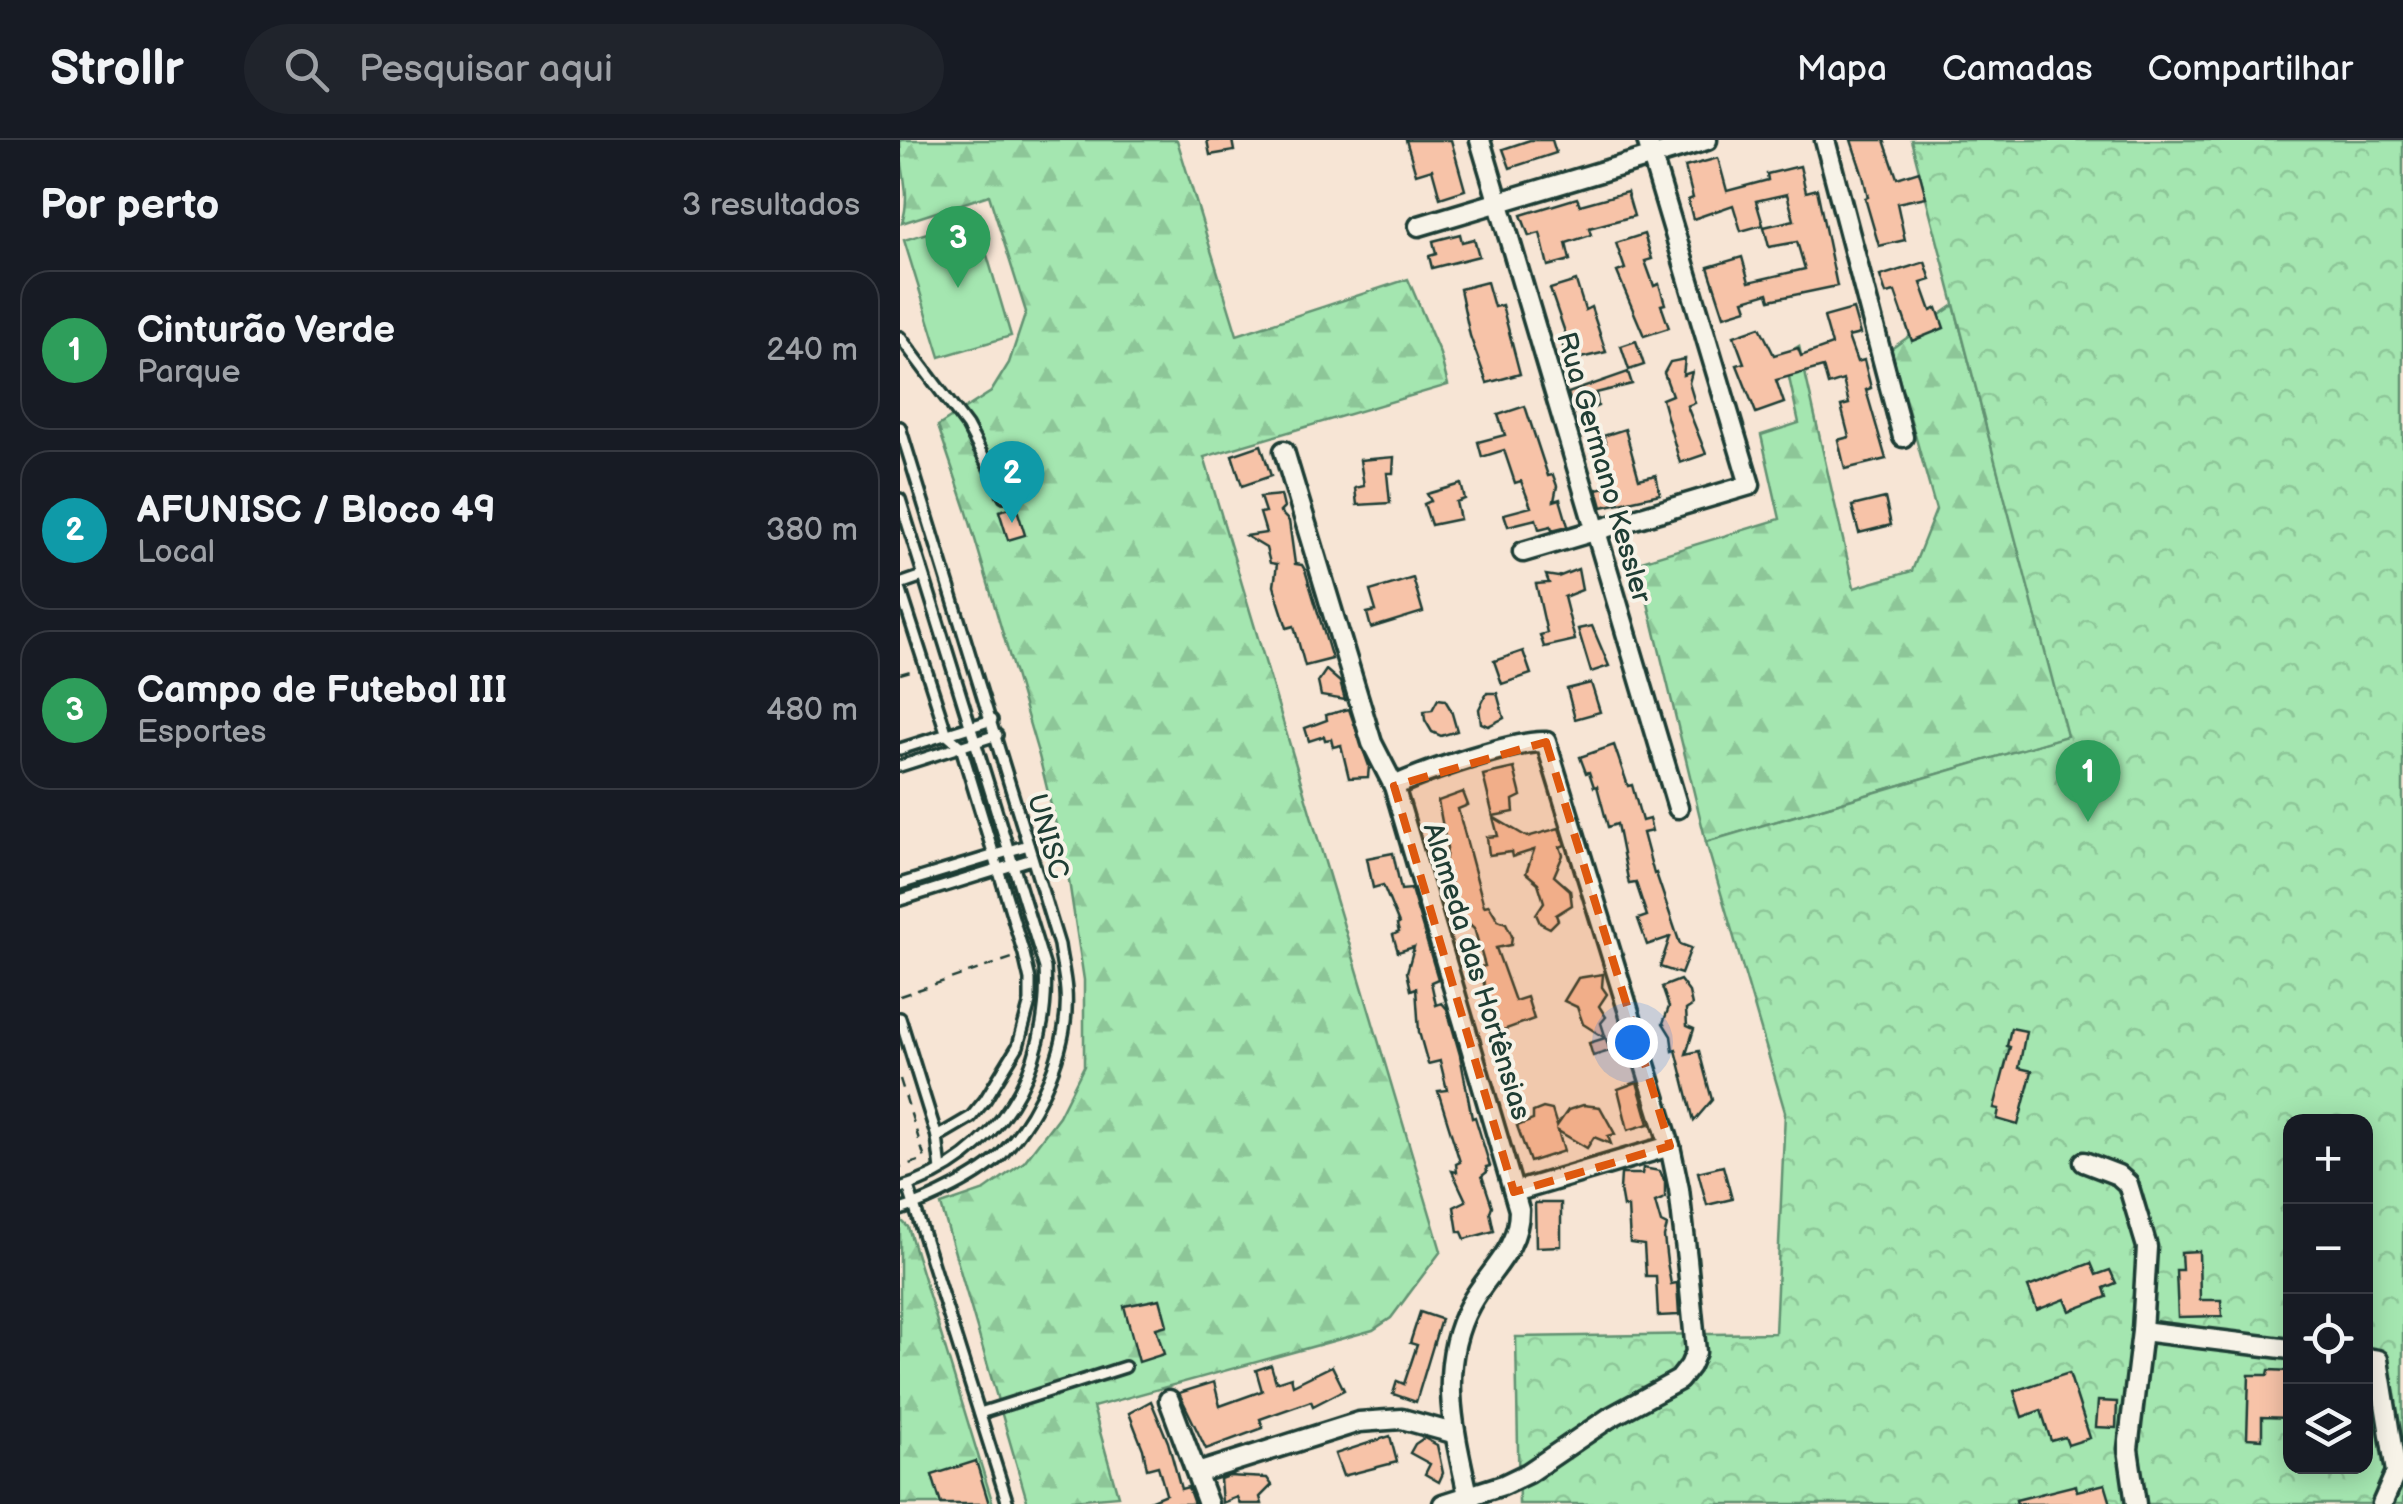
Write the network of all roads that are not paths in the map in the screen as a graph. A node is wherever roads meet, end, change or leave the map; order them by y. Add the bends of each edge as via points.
1 (1480, 140) edge
2 (1707, 140) edge
3 (1825, 140) edge
4 (1650, 149) edge
5 (1500, 202) junction
6 (1419, 226) dead end
7 (900, 337) edge
8 (900, 427) edge
9 (1902, 437) dead end
10 (1284, 451) dead end
11 (914, 481) junction
12 (900, 485) edge
13 (1004, 496) dead end
14 (900, 499) edge
15 (1594, 530) junction
16 (1524, 552) dead end
17 (923, 576) junction
18 (900, 586) edge
19 (992, 720) junction
20 (970, 727) junction
21 (947, 735) junction
22 (996, 735) junction
23 (975, 742) junction
24 (921, 743) junction
25 (962, 747) junction
26 (900, 749) edge
27 (932, 756) junction
28 (902, 763) edge
29 (1394, 786) junction
30 (1678, 808) dead end
31 (1028, 845) junction
32 (1009, 852) junction
33 (994, 856) junction
34 (1032, 858) junction
35 (1013, 865) junction
36 (996, 870) junction
37 (900, 884) edge
38 (900, 900) edge
39 (900, 1018) edge
40 (937, 1138) junction
41 (1670, 1146) junction
42 (2084, 1162) dead end
43 (941, 1170) junction
44 (904, 1187) edge
45 (1514, 1192) junction
46 (914, 1205) junction
47 (900, 1210) edge
48 (2142, 1332) junction
49 (2283, 1349) edge
50 (2373, 1363) edge
51 (1125, 1367) dead end
52 (1169, 1400) dead end
53 (980, 1413) junction
54 (1453, 1434) junction
55 (2399, 1472) edge
56 (1197, 1473) junction
57 (1469, 1500) edge
58 (1008, 1504) edge
59 (1208, 1504) edge
60 (1443, 1504) edge
61 (2136, 1504) edge
62 (2382, 1504) edge

1 - 5 street, Rua Germano Kessler
2 - 4 street
3 - 9 street
4 - 5 street
4 - 15 street via 1750,485
5 - 6 street
5 - 15 street, Rua Germano Kessler
7 - 13 lane via 968,426
8 - 11 lane, UNISC
10 - 29 street, Alameda das Hortênsias via 1372,743
11 - 12 lane
11 - 19 lane, UNISC
14 - 17 lane, UNISC
15 - 16 street
15 - 30 street, Rua Germano Kessler
17 - 18 lane
17 - 20 lane, UNISC
18 - 21 lane
19 - 20 lane
19 - 22 lane, UNISC
20 - 21 lane
20 - 23 lane, UNISC
21 - 24 lane
21 - 25 lane
22 - 23 lane
22 - 31 lane, UNISC
23 - 25 lane
23 - 32 lane, UNISC
24 - 26 lane
24 - 27 lane
25 - 27 lane
25 - 33 lane
27 - 28 lane
29 - 41 street via 1546,742
29 - 45 street, Alameda das Hortênsias
31 - 32 lane
31 - 34 lane, UNISC
32 - 33 lane
32 - 35 lane, UNISC
33 - 36 lane
33 - 37 lane
34 - 35 lane
34 - 46 lane, UNISC via 1059,945 1066,992 1062,1036 1034,1110 1000,1156
35 - 36 lane
35 - 43 lane, UNISC via 1045,968 1042,1033 1032,1066 990,1133
36 - 38 lane
36 - 40 lane via 1024,954 1030,1002 1018,1046 978,1111
39 - 40 lane
40 - 43 lane
41 - 45 street
41 - 57 street via 1696,1352 1690,1366 1679,1380 1528,1473
42 - 48 street via 2118,1174 2133,1194 2147,1247
43 - 44 lane, UNISC
44 - 46 lane, UNISC
45 - 54 street, Alameda das Hortênsias via 1519,1226 1509,1252 1471,1302 1456,1342
46 - 47 lane, UNISC
46 - 53 lane, UNISC
48 - 49 street
48 - 61 street via 2128,1449
50 - 55 street
51 - 53 lane
52 - 56 street
53 - 58 lane, UNISC
54 - 56 street via 1402,1419 1359,1422
54 - 57 street, Alameda das Hortênsias
55 - 62 street
56 - 59 street
57 - 60 street

